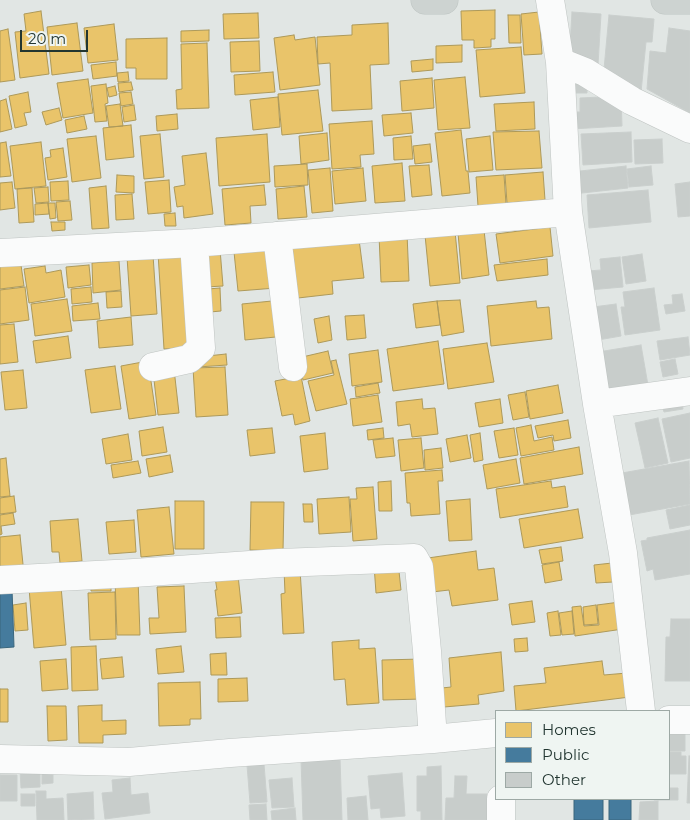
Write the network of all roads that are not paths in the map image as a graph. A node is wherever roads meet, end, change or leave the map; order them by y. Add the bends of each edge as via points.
1 (425, 0) edge
2 (432, 0) edge
3 (444, 0) edge
4 (550, 0) edge
5 (665, 0) edge
6 (690, 0) edge
7 (560, 62) junction
8 (690, 129) edge
9 (568, 212) junction
10 (277, 236) junction
11 (194, 244) junction
12 (0, 253) edge
13 (153, 367) dead end
14 (293, 367) dead end
15 (690, 391) edge
16 (597, 404) junction
17 (0, 580) edge
18 (641, 710) edge
19 (670, 720) edge
20 (690, 720) edge
21 (495, 734) edge
22 (433, 739) junction
23 (0, 759) edge
24 (501, 800) edge
25 (501, 820) edge

1 - 2 main road
2 - 3 main road
4 - 7 street
5 - 6 main road
7 - 8 street via 586,72 632,101
7 - 9 street
9 - 10 street
9 - 16 street
10 - 11 street
10 - 14 street
11 - 12 street
11 - 13 street via 201,348 189,359
15 - 16 street
16 - 18 street via 622,552
17 - 22 street via 414,558 419,567
19 - 20 street
21 - 22 street
22 - 23 street via 129,762
24 - 25 street

